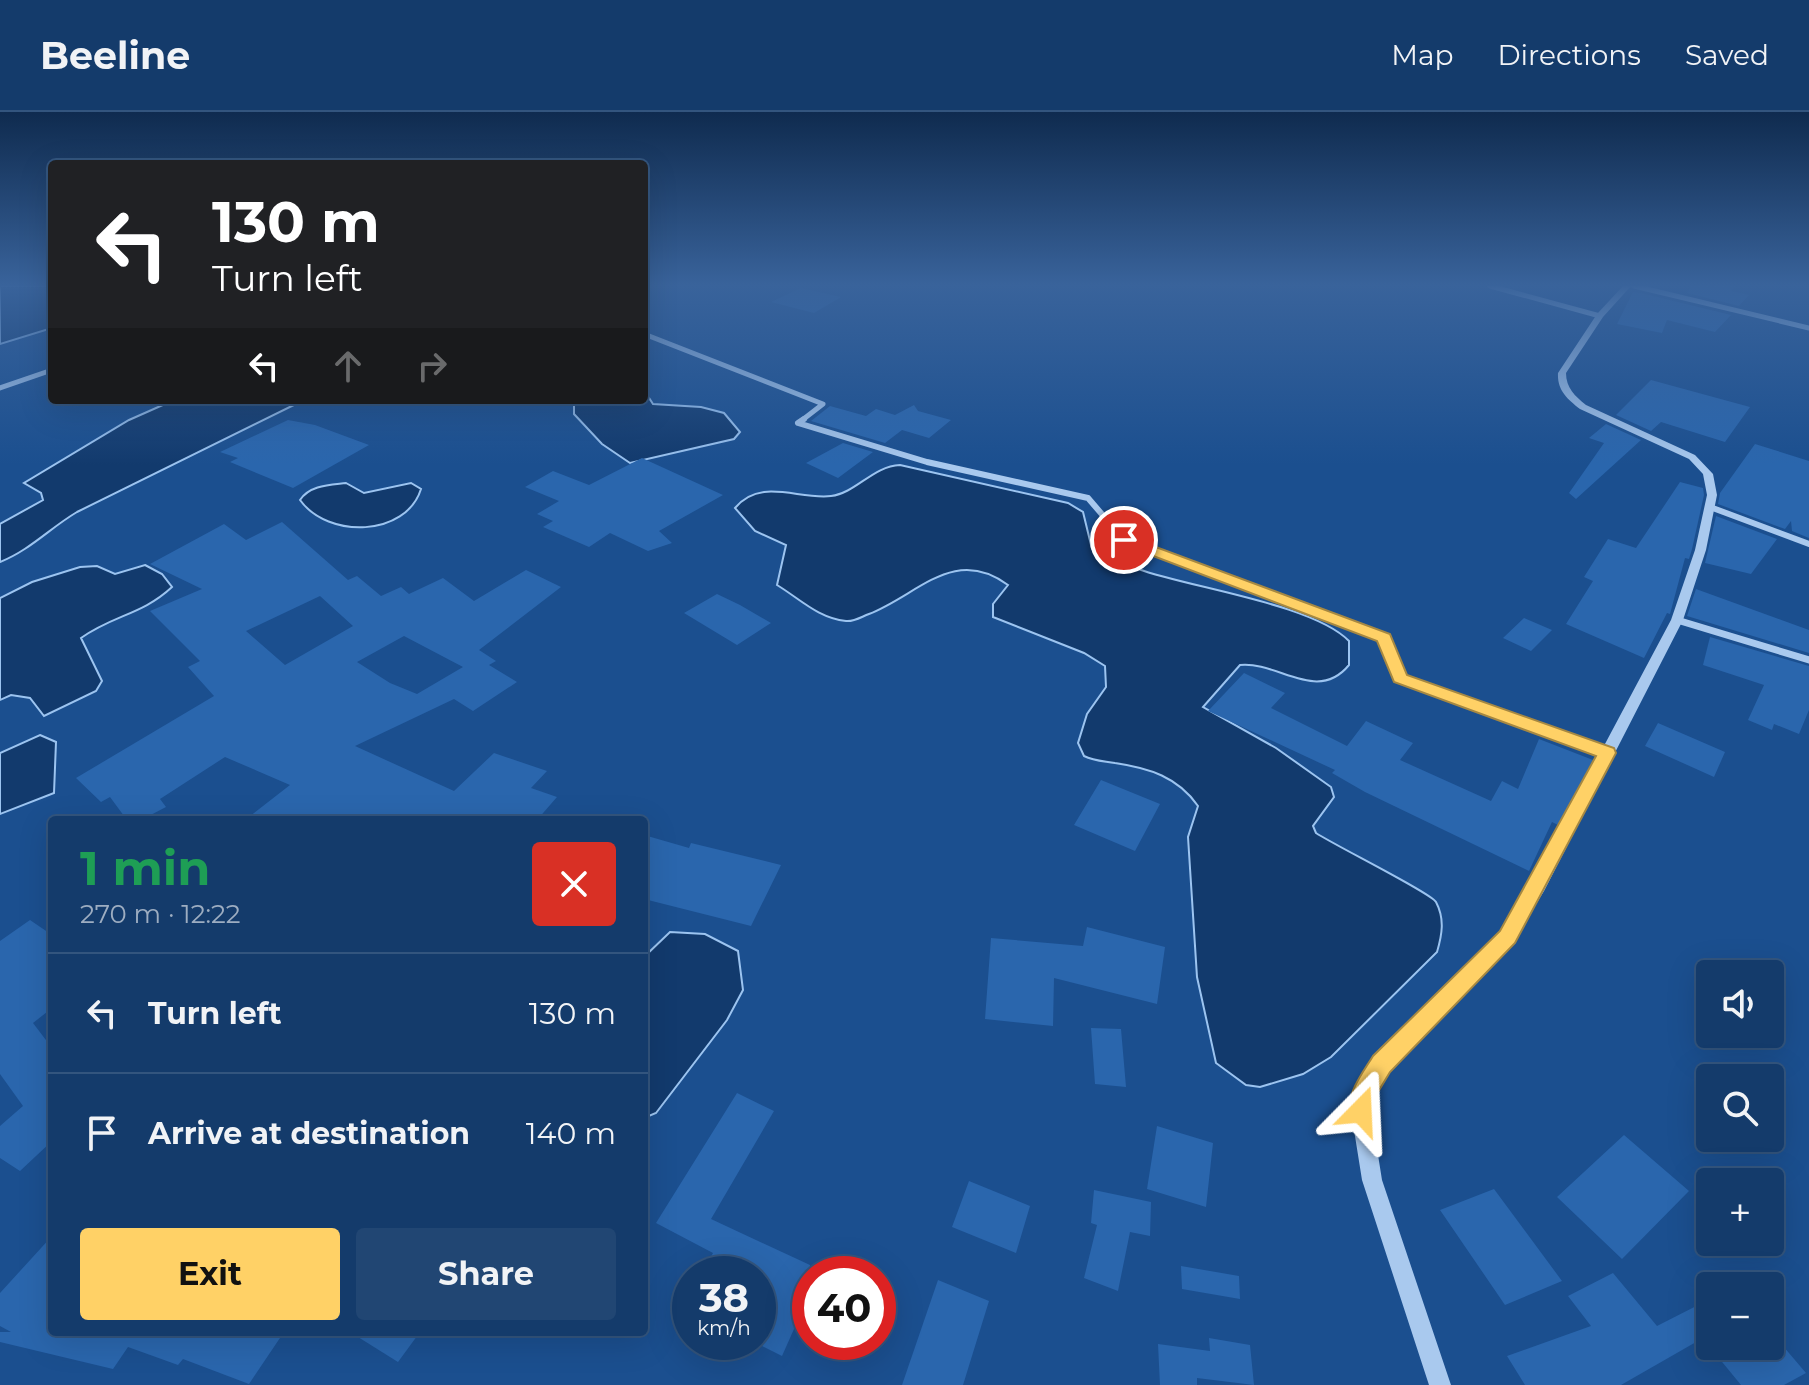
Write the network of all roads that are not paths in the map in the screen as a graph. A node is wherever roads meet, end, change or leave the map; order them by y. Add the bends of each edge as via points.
1 (673, 345) edge
2 (1580, 345) edge
3 (48, 371) edge
4 (0, 388) edge
5 (1710, 507) junction
6 (1809, 544) edge
7 (1677, 620) junction
8 (1809, 660) edge
9 (1607, 753) junction
10 (1440, 1385) edge

1 - 9 street via 823,404 798,423 927,462 1088,498 1124,540 1384,637 1400,678
2 - 5 street via 1562,373 1568,395 1583,407 1692,457 1711,481
3 - 4 street
5 - 6 street
5 - 7 street
7 - 8 street
7 - 9 street
9 - 10 street via 1507,937 1382,1064 1366,1089 1361,1111 1372,1180

